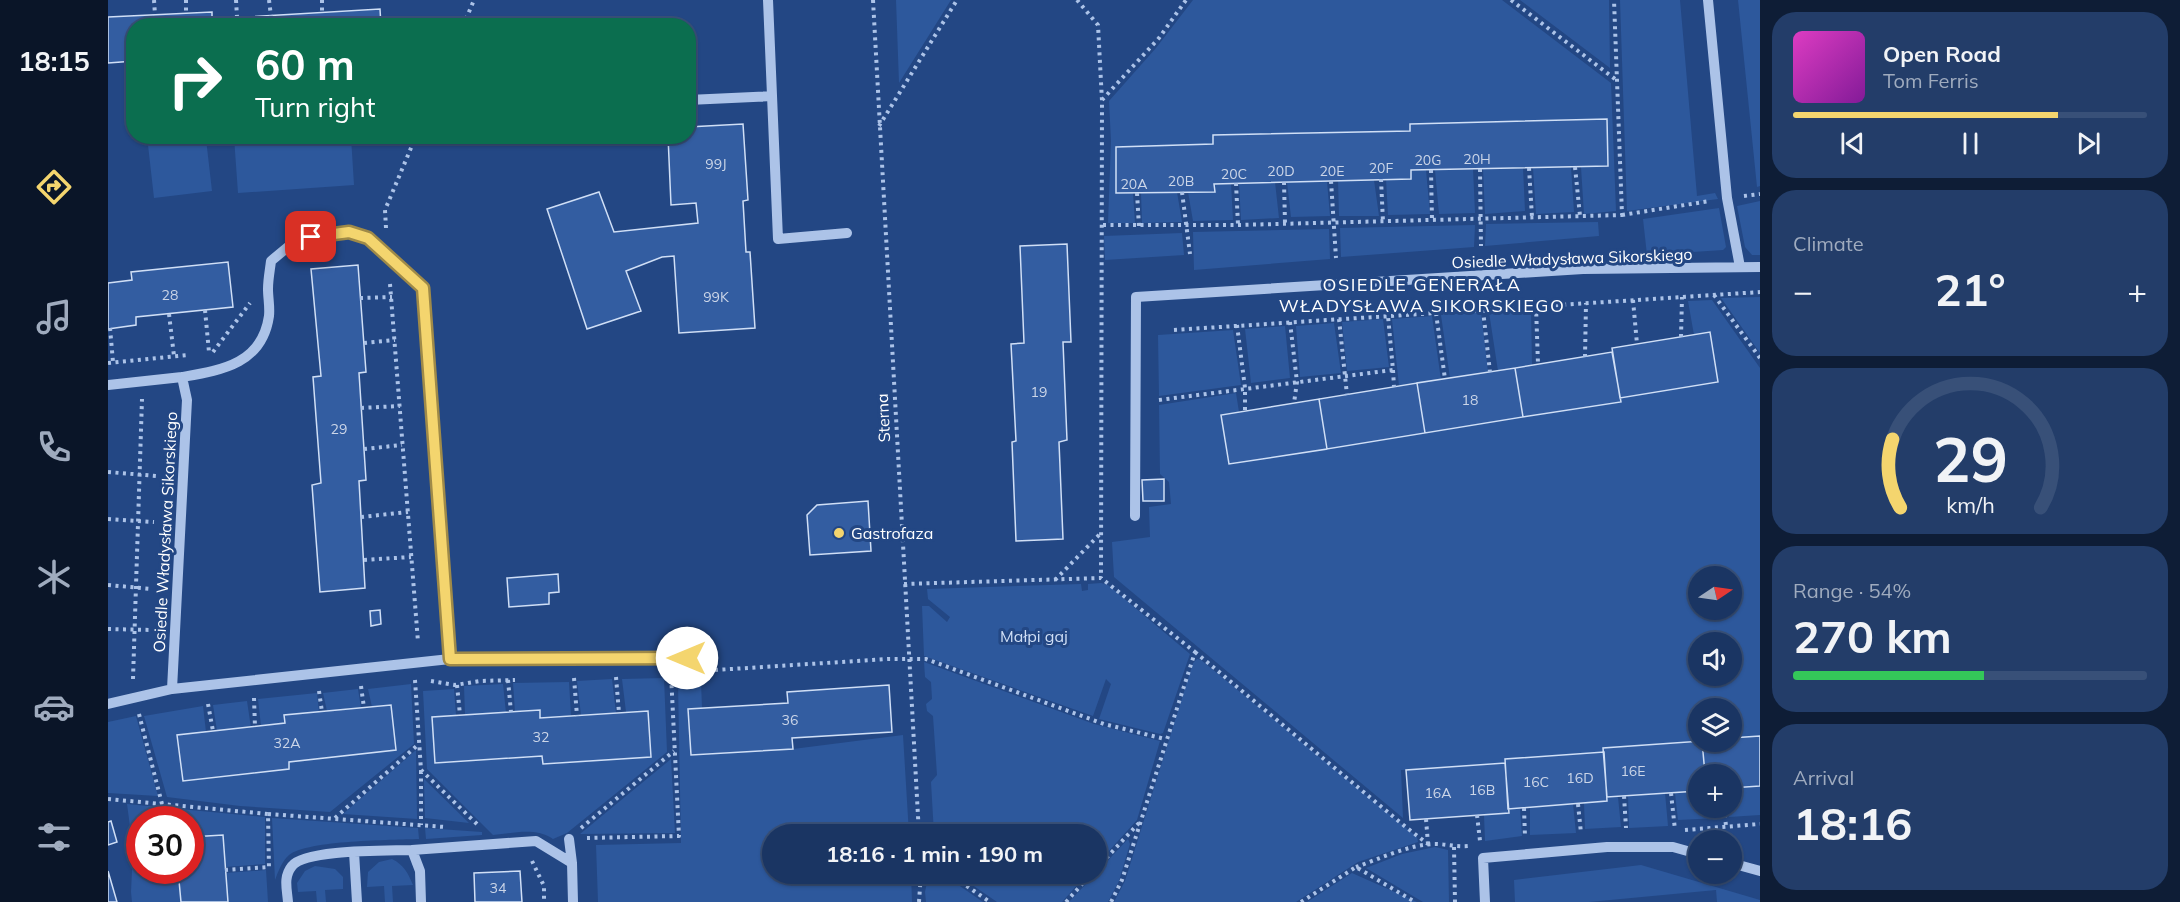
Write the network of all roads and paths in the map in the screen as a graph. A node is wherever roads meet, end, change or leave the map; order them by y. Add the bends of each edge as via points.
1 (154, 0) edge
2 (186, 0) edge
3 (236, 0) edge
4 (269, 0) edge
5 (322, 0) edge
6 (474, 0) edge
7 (768, 0) edge
8 (873, 0) edge
9 (957, 0) edge
10 (1077, 0) edge
11 (1186, 0) edge
12 (1511, 0) edge
13 (1614, 0) edge
14 (1708, 0) edge
15 (186, 13) dead end
16 (322, 13) dead end
17 (155, 15) dead end
18 (271, 16) dead end
19 (237, 17) dead end
20 (466, 18) edge
21 (1615, 79) junction
22 (772, 96) junction
23 (696, 100) edge
24 (1102, 101) junction
25 (879, 126) junction
26 (413, 144) edge
27 (1575, 167) dead end
28 (1529, 168) dead end
29 (1480, 169) dead end
30 (1431, 170) dead end
31 (1381, 179) dead end
32 (1331, 181) dead end
33 (1284, 182) dead end
34 (1236, 183) dead end
35 (1182, 192) dead end
36 (1137, 193) dead end
37 (1760, 194) edge
38 (1727, 198) junction
39 (1622, 215) junction
40 (1580, 216) junction
41 (1532, 217) junction
42 (1480, 218) junction
43 (1432, 220) junction
44 (1334, 222) junction
45 (1383, 222) junction
46 (1285, 223) junction
47 (1102, 225) junction
48 (1187, 225) junction
49 (1238, 225) junction
50 (1139, 227) junction
51 (847, 233) dead end
52 (1480, 246) dead end
53 (1190, 254) dead end
54 (388, 255) junction
55 (1336, 258) dead end
56 (1740, 267) junction
57 (1760, 267) edge
58 (1760, 292) edge
59 (1714, 295) junction
60 (392, 297) junction
61 (1682, 297) junction
62 (360, 298) dead end
63 (1633, 300) junction
64 (251, 301) dead end
65 (1586, 303) junction
66 (1536, 306) junction
67 (205, 310) dead end
68 (1483, 310) junction
69 (1436, 313) junction
70 (170, 314) dead end
71 (1388, 316) junction
72 (1339, 319) junction
73 (1290, 322) junction
74 (1237, 326) junction
75 (110, 328) dead end
76 (1174, 330) dead end
77 (1681, 337) dead end
78 (395, 340) junction
79 (364, 343) dead end
80 (1637, 344) dead end
81 (197, 354) dead end
82 (174, 356) junction
83 (1585, 357) dead end
84 (1760, 358) edge
85 (111, 363) edge
86 (1538, 364) dead end
87 (1393, 370) junction
88 (1490, 372) dead end
89 (1345, 376) junction
90 (182, 377) junction
91 (1445, 379) dead end
92 (1297, 382) junction
93 (108, 385) edge
94 (1394, 387) dead end
95 (1245, 388) junction
96 (142, 394) dead end
97 (1347, 395) dead end
98 (1159, 400) dead end
99 (1294, 403) dead end
100 (400, 406) junction
101 (361, 408) dead end
102 (1245, 411) dead end
103 (402, 445) junction
104 (364, 449) dead end
105 (108, 472) edge
106 (139, 474) junction
107 (156, 476) dead end
108 (408, 512) junction
109 (361, 516) dead end
110 (1135, 516) dead end
111 (108, 519) edge
112 (138, 521) junction
113 (154, 522) dead end
114 (1101, 533) junction
115 (411, 557) junction
116 (364, 560) dead end
117 (1101, 578) junction
118 (1055, 580) junction
119 (904, 584) junction
120 (108, 585) edge
121 (136, 587) junction
122 (152, 589) dead end
123 (108, 629) edge
124 (135, 629) junction
125 (151, 630) dead end
126 (418, 642) dead end
127 (1195, 652) junction
128 (687, 658) dead end
129 (450, 659) junction
130 (910, 659) junction
131 (694, 671) dead end
132 (660, 673) dead end
133 (627, 675) dead end
134 (616, 676) junction
135 (605, 677) dead end
136 (574, 678) junction
137 (584, 678) dead end
138 (415, 679) junction
139 (563, 679) dead end
140 (404, 680) dead end
141 (508, 680) junction
142 (519, 680) dead end
143 (133, 682) dead end
144 (371, 684) dead end
145 (360, 685) junction
146 (457, 685) junction
147 (350, 687) dead end
148 (172, 689) junction
149 (329, 689) dead end
150 (319, 690) junction
151 (308, 691) dead end
152 (264, 696) dead end
153 (254, 698) junction
154 (243, 699) dead end
155 (215, 702) dead end
156 (208, 703) junction
157 (108, 704) edge
158 (196, 704) dead end
159 (364, 708) dead end
160 (150, 711) dead end
161 (138, 712) junction
162 (322, 712) dead end
163 (511, 712) dead end
164 (619, 713) dead end
165 (128, 714) dead end
166 (460, 715) dead end
167 (577, 716) dead end
168 (255, 727) dead end
169 (213, 731) dead end
170 (1165, 739) junction
171 (419, 743) junction
172 (675, 751) junction
173 (421, 770) junction
174 (1671, 793) dead end
175 (1624, 796) dead end
176 (108, 799) edge
177 (162, 804) junction
178 (1578, 804) dead end
179 (1524, 808) dead end
180 (268, 814) junction
181 (1477, 815) dead end
182 (334, 818) junction
183 (1725, 818) edge
184 (1426, 819) dead end
185 (1140, 822) junction
186 (918, 824) edge
187 (421, 825) junction
188 (1726, 826) dead end
189 (452, 827) dead end
190 (473, 829) dead end
191 (1675, 830) dead end
192 (1627, 834) dead end
193 (1581, 837) dead end
194 (569, 838) junction
195 (1526, 842) dead end
196 (1428, 844) junction
197 (1434, 844) dead end
198 (1480, 846) dead end
199 (1454, 847) dead end
200 (412, 850) junction
201 (1688, 851) edge
202 (354, 852) junction
203 (1107, 856) edge
204 (530, 858) dead end
205 (572, 863) junction
206 (1742, 866) edge
207 (269, 867) junction
208 (225, 870) dead end
209 (1760, 871) edge
210 (270, 879) dead end
211 (920, 884) edge
212 (964, 884) edge
213 (1082, 884) edge
214 (288, 902) edge
215 (357, 902) edge
216 (421, 902) edge
217 (544, 902) edge
218 (573, 902) edge
219 (919, 902) edge
220 (990, 902) edge
221 (1066, 902) edge
222 (1111, 902) edge
223 (1301, 902) edge
224 (1415, 902) edge
225 (1455, 902) edge
226 (1485, 902) edge

1 - 17 path
2 - 15 path
3 - 19 path
4 - 18 path
5 - 16 path
6 - 20 path
7 - 22 street
8 - 25 path, Sterna
9 - 25 path
10 - 24 path via 1098,25
11 - 24 path via 1159,38
12 - 21 path
13 - 21 path
14 - 38 street
21 - 39 path
22 - 23 street
22 - 51 street via 778,239
24 - 47 path
25 - 119 path, Sterna
26 - 54 path via 385,210
27 - 40 path
28 - 41 path
29 - 42 path
30 - 43 path
31 - 45 path
32 - 44 path
33 - 46 path
34 - 49 path
35 - 48 path
36 - 50 path
37 - 38 path
38 - 39 path
38 - 56 street
39 - 40 path
40 - 41 path
41 - 42 path
42 - 43 path
42 - 52 path
43 - 45 path
44 - 45 path
44 - 46 path
44 - 55 path
46 - 49 path
47 - 50 path
47 - 114 path
48 - 49 path
48 - 50 path
48 - 53 path
54 - 60 path
54 - 90 street via 368,238 349,232 311,237 289,246 271,261 265,336 248,358 218,371
54 - 129 street via 423,288
56 - 57 street, Osiedle Władysława Sikorskiego
56 - 110 street, Osiedle Władysława Sikorskiego via 1583,269 1136,297
58 - 59 path
59 - 61 path
59 - 84 path
60 - 62 path
60 - 78 path
61 - 63 path
61 - 77 path
63 - 65 path
63 - 80 path
64 - 67 path via 213,352 208,352
65 - 66 path
65 - 83 path
66 - 68 path
66 - 86 path
68 - 69 path
68 - 88 path
69 - 71 path
69 - 91 path
70 - 82 path
71 - 72 path
71 - 87 path
72 - 73 path
72 - 89 path
73 - 74 path
73 - 92 path
74 - 76 path
74 - 95 path
75 - 85 path
78 - 79 path
78 - 100 path
81 - 82 path
82 - 85 path
87 - 89 path
87 - 94 path
89 - 92 path
89 - 97 path
90 - 93 street
90 - 148 street, Osiedle Władysława Sikorskiego via 187,400
92 - 95 path
92 - 99 path
95 - 98 path
95 - 102 path
96 - 106 path
100 - 101 path
100 - 103 path
103 - 104 path
103 - 108 path
105 - 106 path
106 - 107 path
106 - 112 path
108 - 109 path
108 - 115 path
111 - 112 path
112 - 113 path
112 - 121 path
114 - 117 path
114 - 118 path
115 - 116 path
115 - 126 path
117 - 118 path
117 - 127 path
118 - 119 path
119 - 130 path, Sterna
120 - 121 path
121 - 122 path
121 - 124 path
123 - 124 path
124 - 125 path
124 - 143 path
127 - 170 path
127 - 196 path
128 - 129 street
129 - 148 street
130 - 131 path
130 - 170 path via 926,659 1104,724
130 - 186 path, Sterna
132 - 172 path via 671,673
133 - 134 path
134 - 135 path
134 - 164 path
136 - 137 path
136 - 139 path
136 - 167 path
138 - 140 path
138 - 146 path
138 - 171 path
141 - 142 path
141 - 146 path
141 - 163 path
144 - 145 path
145 - 147 path
145 - 159 path
146 - 166 path
148 - 157 street
149 - 150 path
150 - 151 path
150 - 162 path
152 - 153 path
153 - 154 path
153 - 168 path
155 - 156 path
156 - 158 path
156 - 169 path
160 - 161 path
161 - 165 path
161 - 177 path
170 - 185 path
171 - 173 path
171 - 182 path
172 - 194 path
172 - 194 path via 679,836
173 - 187 path
173 - 190 path via 483,830
174 - 191 path
175 - 192 path
176 - 177 path
177 - 180 path
178 - 193 path
179 - 195 path
180 - 182 path
180 - 207 path
181 - 198 path
182 - 187 path
183 - 188 path
184 - 196 path
185 - 203 path
185 - 222 path
187 - 189 path
194 - 205 street
196 - 197 path
199 - 225 path
200 - 202 street
200 - 205 street via 536,841
200 - 216 street via 420,871
201 - 226 street via 1673,847 1607,847 1483,858
202 - 214 street via 316,855 294,863 286,876
202 - 215 street
204 - 217 path via 544,886
205 - 218 street
206 - 209 street
207 - 208 path
207 - 210 path
211 - 219 path
212 - 220 path
213 - 221 path
223 - 224 path via 1356,867

